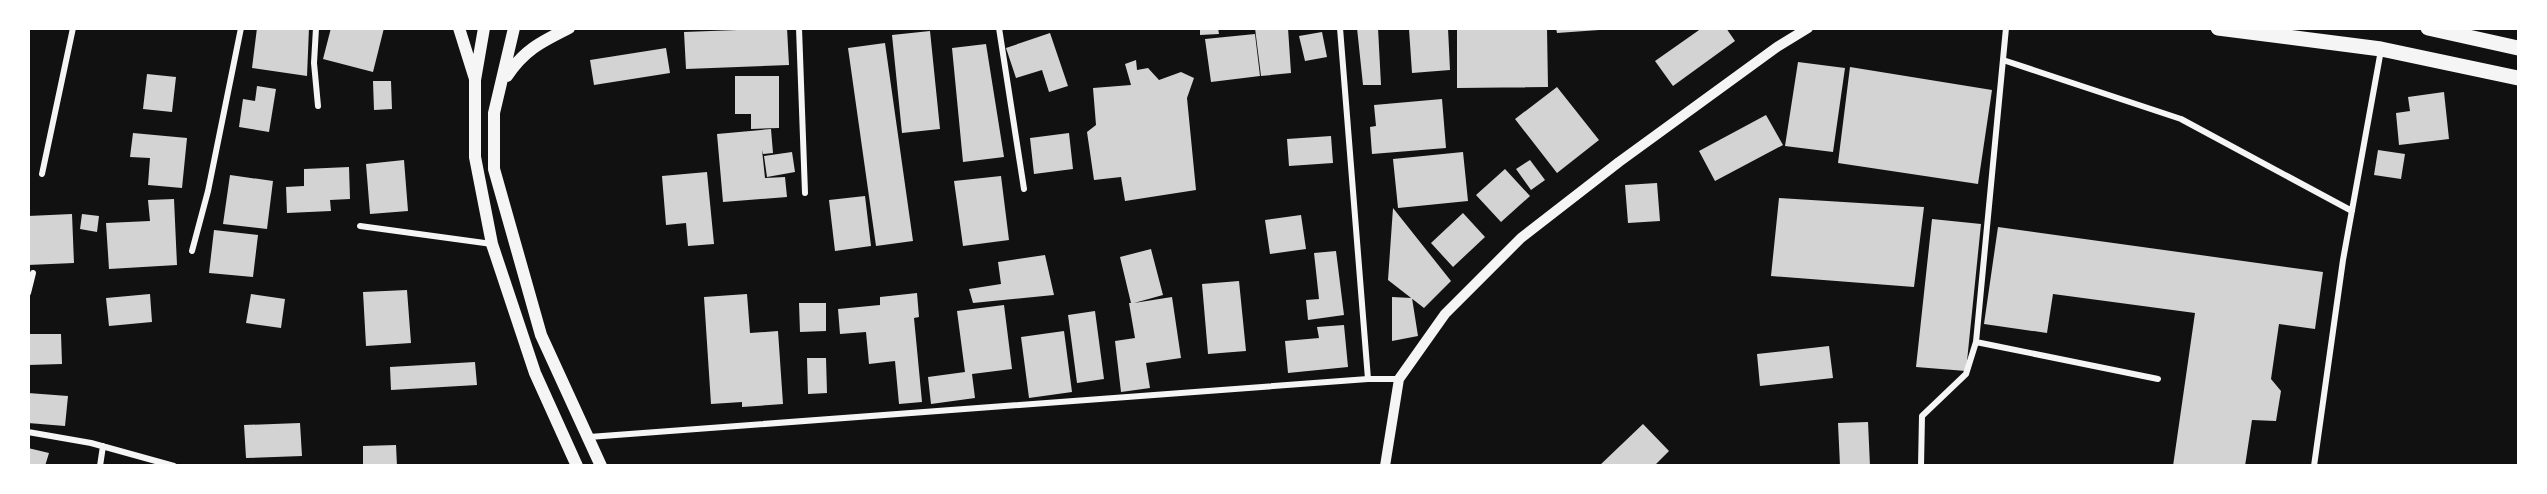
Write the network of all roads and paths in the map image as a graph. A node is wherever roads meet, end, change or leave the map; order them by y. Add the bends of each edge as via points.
1 (73, 28) edge
2 (242, 28) edge
3 (316, 28) edge
4 (459, 28) edge
5 (484, 28) edge
6 (514, 28) edge
7 (569, 28) edge
8 (799, 28) edge
9 (999, 28) edge
10 (1340, 28) edge
11 (1808, 28) edge
12 (2006, 28) edge
13 (2218, 28) edge
14 (2428, 28) edge
15 (2518, 47) edge
16 (2381, 49) junction
17 (2003, 60) junction
18 (2518, 78) edge
19 (475, 80) junction
20 (504, 80) junction
21 (318, 106) dead end
22 (42, 174) dead end
23 (1024, 189) dead end
24 (806, 193) dead end
25 (2352, 211) junction
26 (360, 226) dead end
27 (492, 244) junction
28 (192, 251) dead end
29 (33, 273) dead end
30 (28, 292) edge
31 (1976, 342) junction
32 (1368, 379) junction
33 (1399, 379) junction
34 (2158, 380) dead end
35 (28, 432) edge
36 (588, 437) junction
37 (103, 446) junction
38 (100, 465) edge
39 (174, 465) edge
40 (577, 465) edge
41 (601, 465) edge
42 (1385, 465) edge
43 (1921, 465) edge
44 (2314, 465) edge

1 - 22 street
2 - 28 street
3 - 21 street
4 - 19 main road
5 - 19 main road
6 - 20 main road
7 - 20 main road via 519,57
8 - 24 street
9 - 23 street
10 - 32 street
11 - 33 street via 1619,162 1521,238 1445,314
12 - 17 street
13 - 16 main road
14 - 15 main road
16 - 18 main road
16 - 25 street
17 - 25 street via 2181,119
17 - 31 street
19 - 27 main road via 475,157
20 - 36 main road via 494,113 494,169 541,335
25 - 44 street
26 - 27 street
27 - 40 main road via 535,373
29 - 30 street
31 - 34 street
31 - 43 street via 1966,374 1922,416
32 - 33 street
32 - 36 street
33 - 42 street
35 - 37 street
36 - 41 main road
37 - 38 street
37 - 39 street

